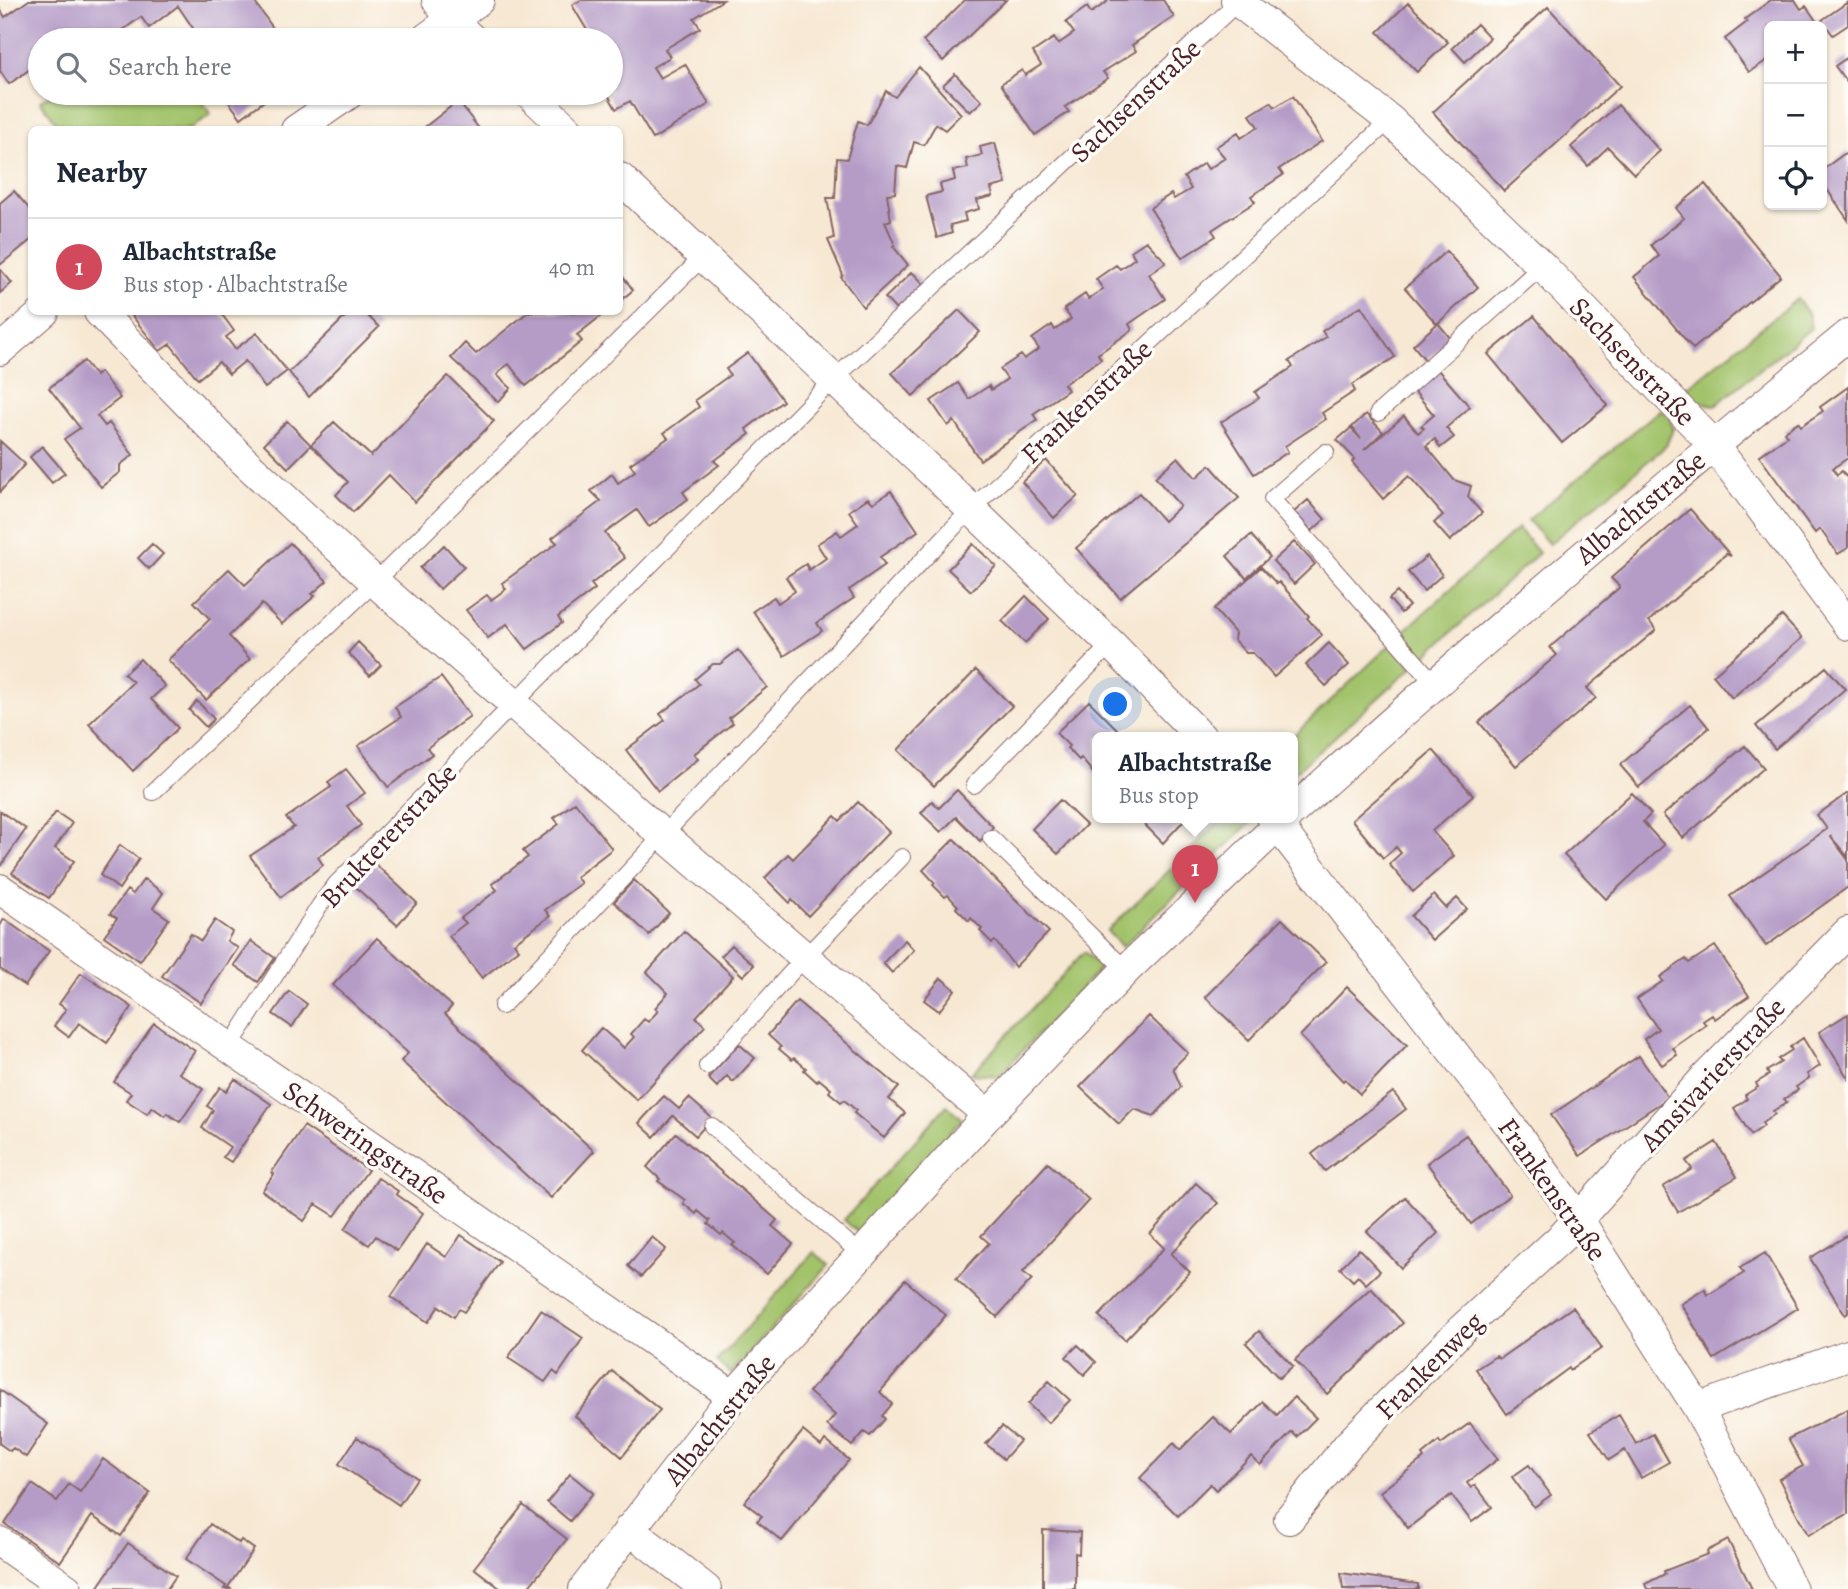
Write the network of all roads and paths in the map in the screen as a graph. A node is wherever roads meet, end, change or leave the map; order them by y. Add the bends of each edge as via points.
1 (479, 0) edge
2 (1237, 1) edge
3 (454, 20) edge
4 (332, 105) edge
5 (542, 105) edge
6 (1390, 120) junction
7 (302, 126) edge
8 (564, 126) edge
9 (623, 181) edge
10 (704, 257) junction
11 (1542, 266) junction
12 (41, 315) edge
13 (102, 315) edge
14 (1848, 335) edge
15 (0, 350) edge
16 (833, 380) junction
17 (1378, 413) dead end
18 (1714, 445) junction
19 (1326, 452) dead end
20 (971, 509) junction
21 (375, 582) junction
22 (1848, 625) edge
23 (1111, 644) junction
24 (1434, 683) junction
25 (514, 703) junction
26 (1196, 732) edge
27 (974, 785) dead end
28 (153, 792) dead end
29 (1298, 804) edge
30 (1277, 823) edge
31 (1286, 823) edge
32 (663, 835) junction
33 (991, 838) dead end
34 (901, 857) dead end
35 (0, 889) edge
36 (1848, 932) edge
37 (805, 957) junction
38 (1126, 970) junction
39 (502, 1006) dead end
40 (229, 1048) junction
41 (707, 1066) dead end
42 (988, 1115) junction
43 (712, 1126) dead end
44 (1578, 1220) junction
45 (862, 1255) junction
46 (1848, 1355) edge
47 (733, 1395) junction
48 (1698, 1408) junction
49 (1289, 1519) dead end
50 (629, 1529) junction
51 (0, 1542) edge
52 (67, 1589) edge
53 (584, 1589) edge
54 (706, 1589) edge
55 (1792, 1589) edge

1 - 3 street
2 - 6 street, Sachsenstraße
2 - 16 lane, Sachsenstraße
4 - 7 street
5 - 8 street
6 - 11 street, Sachsenstraße
6 - 20 lane, Frankenstraße
9 - 10 street
10 - 16 street
10 - 21 lane
11 - 17 lane
11 - 18 street, Sachsenstraße
12 - 15 street
13 - 21 street via 242,459
14 - 18 street, Albachtstraße
16 - 20 street
16 - 25 lane, Bruktererstraße
18 - 22 street, Sachsenstraße
18 - 24 street, Albachtstraße
19 - 24 lane via 1272,499
20 - 23 street
20 - 32 lane, Frankenstraße
21 - 25 street
21 - 28 lane
23 - 26 street
23 - 27 lane
24 - 29 street, Albachtstraße
25 - 32 street
25 - 40 lane, Bruktererstraße via 336,884
30 - 38 street, Albachtstraße
31 - 44 street, Frankenstraße
32 - 37 street
32 - 39 lane
33 - 38 lane
34 - 37 lane
35 - 40 street, Schweringstraße
36 - 44 street, Amsivarierstraße via 1703,1080
37 - 41 lane
37 - 42 street
38 - 42 street, Albachtstraße
40 - 47 street, Schweringstraße
42 - 45 street, Albachtstraße
43 - 45 lane
44 - 48 street, Frankenstraße
44 - 49 street, Frankenweg via 1358,1436
45 - 47 street, Albachtstraße
46 - 48 street
47 - 50 street, Albachtstraße
48 - 55 street, Frankenstraße
50 - 53 street, Albachtstraße
50 - 54 street
51 - 52 street

